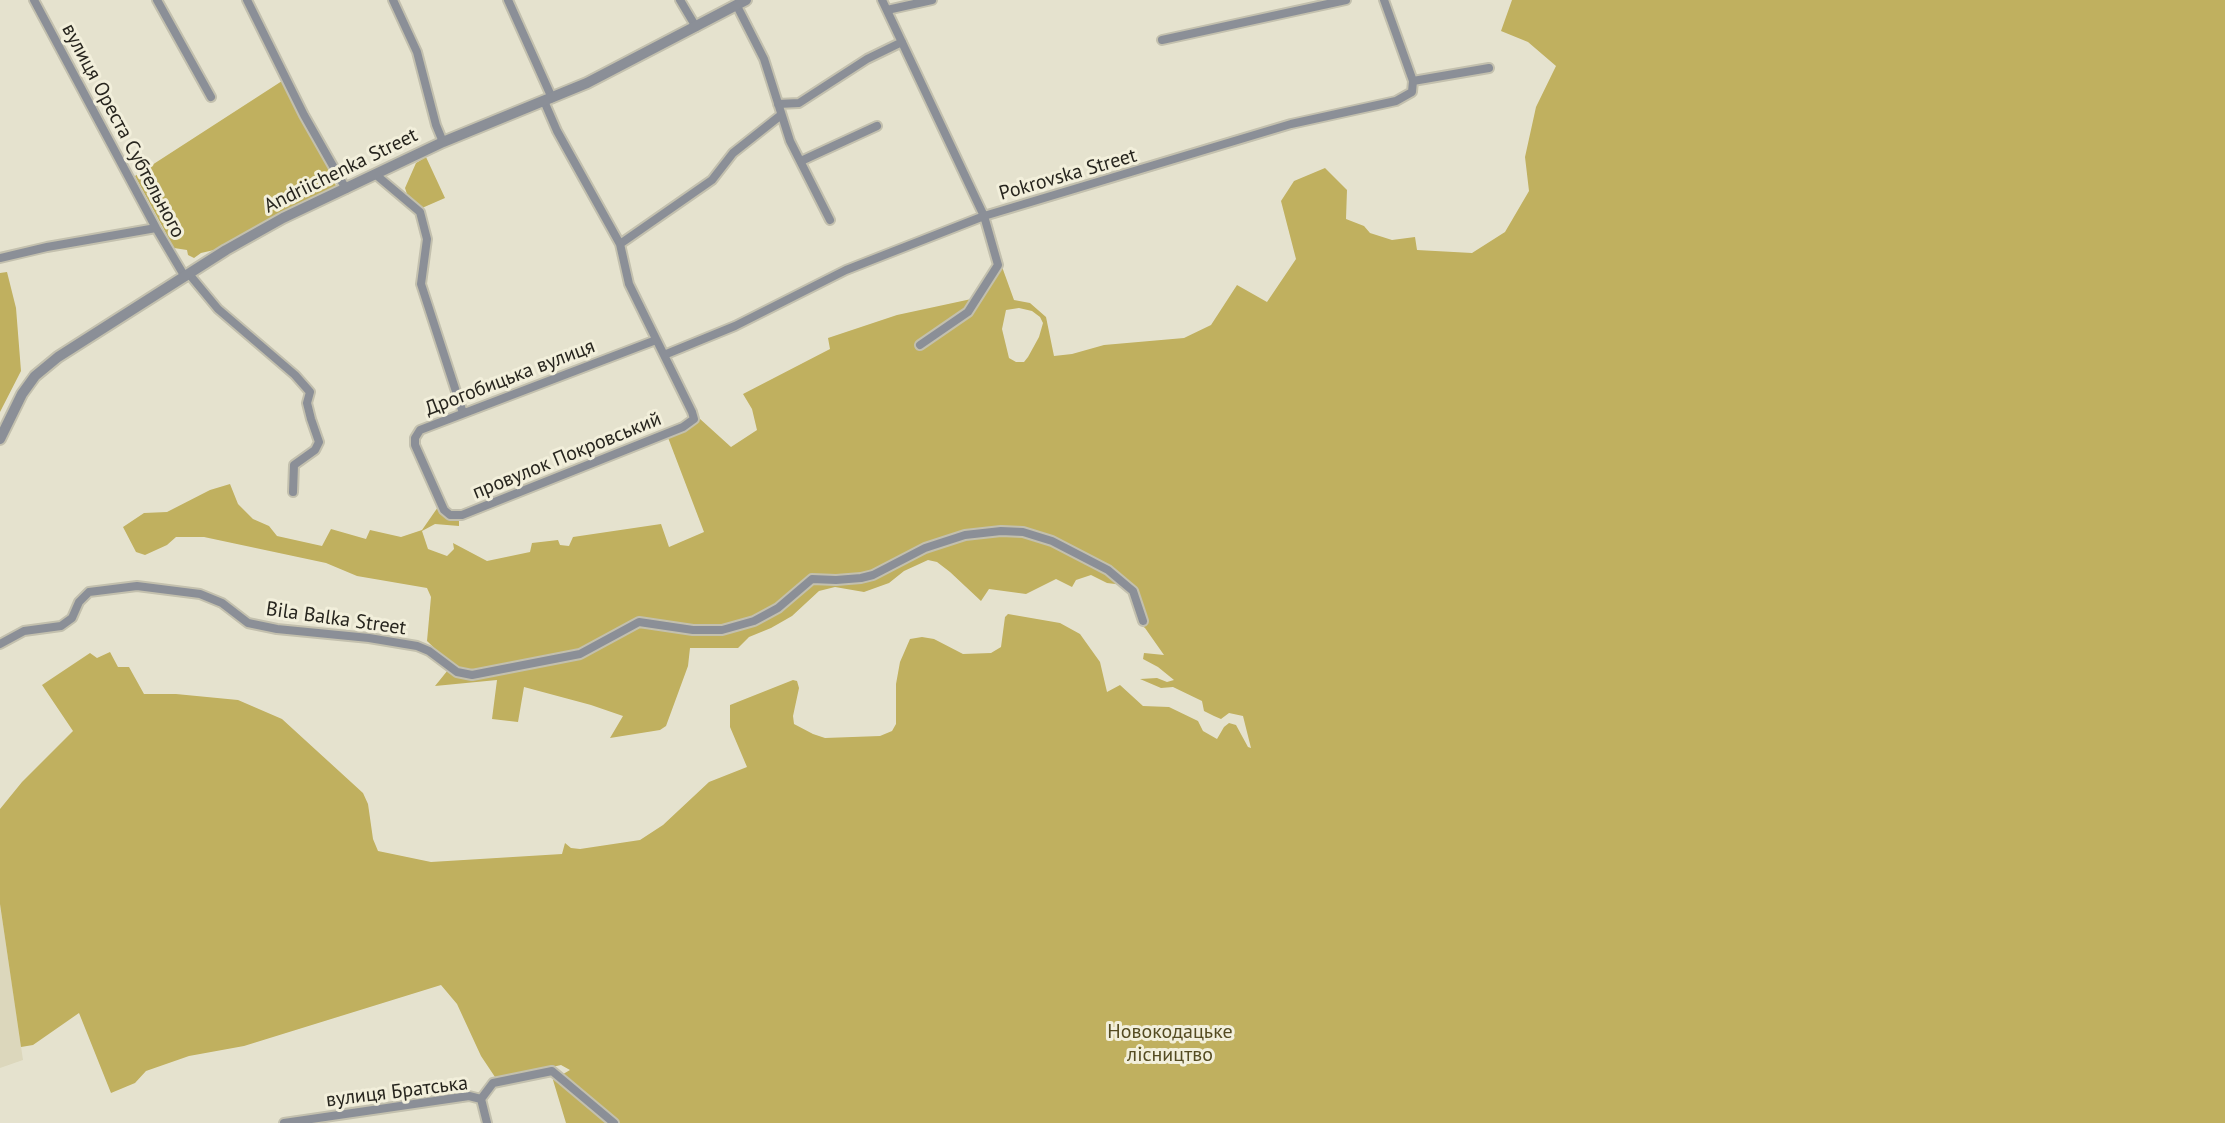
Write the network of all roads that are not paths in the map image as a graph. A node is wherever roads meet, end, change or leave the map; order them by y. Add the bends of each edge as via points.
1 (34, 0) edge
2 (157, 0) edge
3 (247, 0) edge
4 (393, 0) edge
5 (508, 0) edge
6 (680, 0) edge
7 (882, 0) edge
8 (932, 0) edge
9 (1346, 0) edge
10 (1384, 0) edge
11 (742, 3) edge
12 (887, 10) junction
13 (696, 27) junction
14 (1162, 40) dead end
15 (902, 42) junction
16 (1489, 68) dead end
17 (1413, 81) junction
18 (211, 97) dead end
19 (548, 100) junction
20 (778, 104) junction
21 (781, 115) junction
22 (877, 126) dead end
23 (443, 142) junction
24 (801, 161) junction
25 (375, 174) junction
26 (346, 189) junction
27 (984, 216) junction
28 (830, 220) dead end
29 (156, 228) junction
30 (620, 244) junction
31 (0, 258) edge
32 (187, 275) junction
33 (656, 340) junction
34 (920, 345) dead end
35 (664, 355) junction
36 (463, 413) junction
37 (0, 439) edge
38 (293, 492) dead end
39 (450, 515) joint
40 (1143, 621) dead end
41 (0, 644) edge
42 (481, 1099) junction
43 (304, 1121) edge
44 (284, 1123) edge
45 (487, 1123) edge
46 (614, 1123) edge

1 - 29 street, вулиця Ореста Субтельного
2 - 18 street
3 - 26 street
4 - 23 street via 417,52
5 - 19 street
6 - 13 street
7 - 12 street
8 - 12 street
9 - 14 street
10 - 17 street
11 - 13 street, Andriichenka Street
11 - 20 street
12 - 15 street
13 - 19 street, Andriichenka Street
15 - 20 street via 799,103
15 - 27 street
16 - 17 street, Pokrovska Street
17 - 27 street, Pokrovska Street via 1412,92 1396,101 1291,124
19 - 23 street, Andriichenka Street
19 - 30 street via 557,131
20 - 21 street
21 - 24 street
21 - 30 street via 733,153 712,180
22 - 24 street
23 - 25 street, Andriichenka Street
24 - 28 street
25 - 26 street, Andriichenka Street
25 - 36 street via 420,212 427,239 421,284
26 - 32 street, Andriichenka Street via 283,218
27 - 34 street via 998,265 968,312
27 - 35 street, Pokrovska Street via 846,270
29 - 31 street
29 - 32 street, вулиця Ореста Субтельного
30 - 33 street via 629,284
32 - 37 street, Andriichenka Street via 35,376
32 - 38 street, вулиця Ореста Субтельного via 310,392 307,403 319,442 294,465
33 - 35 street
33 - 36 street, Дрогобицька вулиця
35 - 39 street, провулок Покровський via 694,419 462,515
36 - 39 street, Дрогобицька вулиця via 420,430 415,438 438,502
40 - 41 street, Bila Balka Street via 1133,591 1108,570 1052,541 1001,531 925,548 873,575 812,579 778,608 722,630 639,622 580,654 472,675 457,672 417,646 248,623 200,594 137,586 89,592 61,626 24,631
42 - 43 street, вулиця Братська via 469,1096
42 - 45 street
42 - 46 street, вулиця Братська via 493,1083 552,1071
43 - 44 street, вулиця Братська

